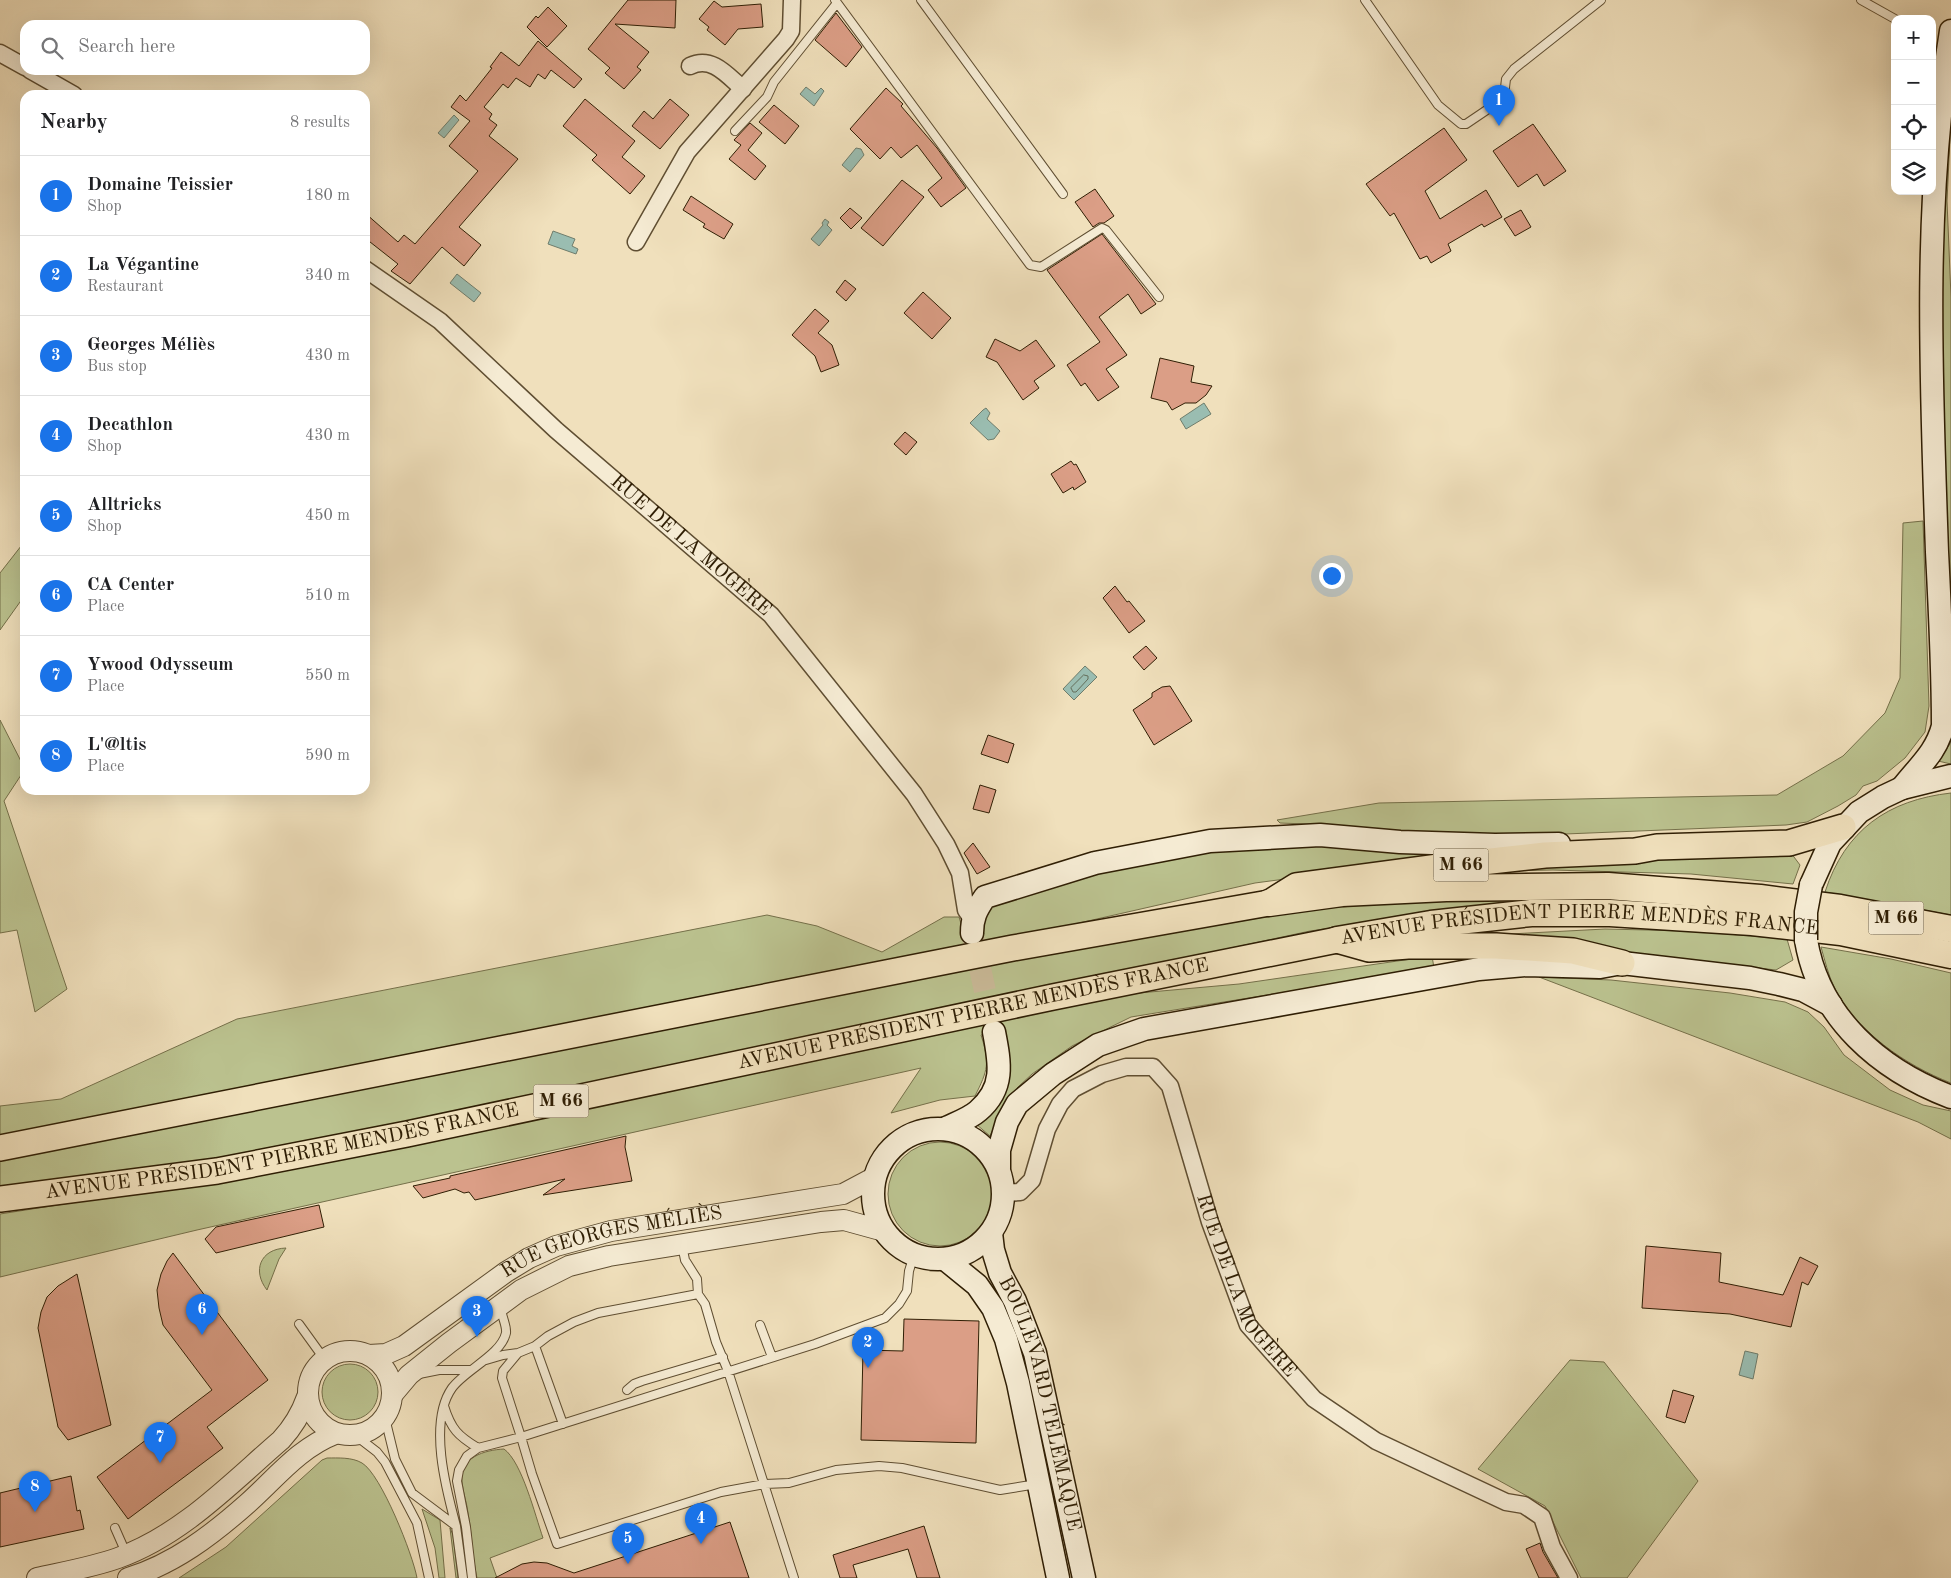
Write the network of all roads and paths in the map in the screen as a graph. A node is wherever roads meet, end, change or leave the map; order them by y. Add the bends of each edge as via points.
1 (792, 0) edge
2 (921, 0) edge
3 (1365, 0) edge
4 (1602, 0) edge
5 (1861, 0) edge
6 (836, 2) edge
7 (1891, 17) edge
8 (1951, 31) edge
9 (0, 53) edge
10 (20, 64) edge
11 (690, 66) dead end
12 (1944, 74) edge
13 (39, 75) edge
14 (743, 89) junction
15 (65, 90) edge
16 (735, 131) dead end
17 (1063, 194) dead end
18 (636, 242) dead end
19 (370, 272) edge
20 (1159, 297) dead end
21 (1951, 776) edge
22 (1902, 788) junction
23 (1843, 827) junction
24 (1657, 847) junction
25 (960, 873) junction
26 (985, 897) junction
27 (1269, 903) junction
28 (972, 926) joint
29 (1951, 929) edge
30 (1337, 940) junction
31 (1951, 955) edge
32 (1622, 963) junction
33 (1831, 1006) junction
34 (994, 1032) tunnel mouth
35 (1951, 1097) edge
36 (944, 1129) junction
37 (0, 1148) edge
38 (998, 1168) junction
39 (875, 1178) junction
40 (1004, 1193) junction
41 (0, 1200) edge
42 (884, 1231) junction
43 (991, 1233) junction
44 (682, 1245) junction
45 (914, 1255) junction
46 (945, 1259) junction
47 (698, 1294) junction
48 (501, 1305) junction
49 (298, 1324) dead end
50 (760, 1325) dead end
51 (535, 1346) junction
52 (518, 1353) junction
53 (369, 1355) junction
54 (772, 1357) junction
55 (722, 1358) junction
56 (325, 1360) junction
57 (485, 1360) junction
58 (470, 1370) junction
59 (728, 1371) junction
60 (409, 1376) junction
61 (627, 1390) dead end
62 (393, 1394) junction
63 (307, 1397) junction
64 (444, 1405) junction
65 (385, 1418) junction
66 (563, 1424) junction
67 (335, 1434) junction
68 (355, 1435) junction
69 (522, 1437) junction
70 (478, 1448) junction
71 (765, 1484) junction
72 (1039, 1484) junction
73 (456, 1526) junction
74 (115, 1528) dead end
75 (126, 1555) junction
76 (37, 1578) edge
77 (128, 1578) edge
78 (429, 1578) edge
79 (463, 1578) edge
80 (472, 1578) edge
81 (794, 1578) edge
82 (1058, 1578) edge
83 (1084, 1578) edge
84 (1569, 1578) edge

1 - 14 street via 790,31
2 - 17 lane
3 - 4 lane via 1438,105 1461,124 1466,124 1500,101 1504,96 1506,79 1514,69
5 - 7 lane
6 - 16 lane via 774,82 767,96
6 - 20 lane via 1030,265 1041,267 1102,228
8 - 12 main road
9 - 10 street
11 - 14 street via 711,63
12 - 22 main road via 1931,246 1943,726 1932,753
13 - 15 street
14 - 18 street via 687,152
19 - 25 street, RUE DE LA MOGÈRE via 440,320 556,430 770,615 914,794
21 - 22 main road
22 - 23 main road via 1859,812
23 - 24 main road, M 66 via 1788,843
23 - 33 main road, bridge via 1830,843 1811,885 1806,912 1806,940 1814,975
24 - 26 main road via 1634,842 1495,845 1320,835 1210,841 1096,863
24 - 27 main road, M 66 via 1545,855 1296,886
25 - 26 street
25 - 28 street
26 - 28 main road via 976,909
27 - 29 highway, AVENUE PRÉSIDENT PIERRE MENDÈS FRANCE / M 66 via 1342,893 1608,886 1840,908
27 - 37 main road, AVENUE PRÉSIDENT PIERRE MENDÈS FRANCE / M 66 via 1013,948
30 - 31 highway, AVENUE PRÉSIDENT PIERRE MENDÈS FRANCE / M 66 via 1431,924 1531,913 1610,913 1752,922 1841,932
30 - 32 main road, M 66 via 1369,949 1496,946 1573,951
30 - 41 main road, AVENUE PRÉSIDENT PIERRE MENDÈS FRANCE / M 66 via 255,1164
32 - 33 main road, M 66 via 1750,978 1803,990
32 - 38 main road, M 66 via 1600,967 1526,965 1480,969 1144,1029 1098,1045 1053,1074 1017,1104 1007,1122
33 - 35 main road via 1859,1040 1881,1060 1908,1078
34 - 36 main road via 1000,1066 998,1082 990,1099 978,1112
36 - 38 main road via 964,1134 982,1146
36 - 39 main road via 928,1129 900,1141 880,1163
38 - 40 main road
39 - 42 main road via 872,1196
39 - 53 street, RUE GEORGES MÉLIÈS via 843,1194 611,1231 556,1246 506,1272 404,1346 386,1354
40 - 43 main road via 998,1220
40 - 84 street, RUE DE LA MOGÈRE via 1020,1192 1032,1180 1046,1129 1073,1089 1102,1074 1126,1067 1153,1067 1170,1086 1210,1222 1248,1325 1314,1399 1376,1441 1506,1502 1524,1505 1542,1517 1552,1547
42 - 44 street, RUE GEORGES MÉLIÈS via 844,1220
42 - 45 main road via 892,1241
43 - 46 main road via 963,1255
43 - 83 main road, BOULEVARD TÉLÉMAQUE via 1000,1274 1015,1301 1035,1353
44 - 47 lane via 685,1260 697,1278
44 - 48 street, RUE GEORGES MÉLIÈS via 609,1256 569,1266 522,1290
45 - 46 main road
45 - 54 lane via 907,1291 885,1318
46 - 72 main road, BOULEVARD TÉLÉMAQUE via 977,1284 993,1308 1006,1339
47 - 51 lane via 598,1313 574,1322
47 - 55 lane via 705,1304
48 - 57 lane via 506,1332 504,1339
48 - 60 street, RUE GEORGES MÉLIÈS
49 - 56 lane
50 - 54 lane
51 - 52 lane
51 - 66 lane
52 - 57 lane
52 - 69 lane via 503,1371 502,1378
53 - 56 street via 352,1350 334,1353
53 - 62 street via 382,1365 390,1378
54 - 59 lane
55 - 59 lane
55 - 61 lane via 642,1381
56 - 63 street via 310,1379
57 - 58 lane
58 - 60 lane via 439,1370
58 - 64 lane via 452,1387
59 - 66 lane
59 - 71 lane
60 - 62 street, RUE GEORGES MÉLIÈS
62 - 65 street
63 - 67 street via 311,1411 320,1423
63 - 75 street via 292,1428 273,1446 174,1531
64 - 70 lane via 452,1428
64 - 73 lane via 440,1417 443,1475
65 - 68 street via 366,1433
65 - 73 lane via 395,1459 412,1493
66 - 69 lane
67 - 68 street
67 - 77 street via 308,1447 247,1504 191,1548 164,1564
68 - 78 lane via 385,1462 417,1524
69 - 70 lane
69 - 71 lane via 557,1544 721,1492
70 - 80 lane via 464,1460 457,1481
71 - 72 lane via 789,1483 836,1470 879,1466 926,1472 1000,1490
71 - 81 lane
72 - 82 main road, BOULEVARD TÉLÉMAQUE
73 - 79 lane
74 - 75 lane
75 - 76 street

